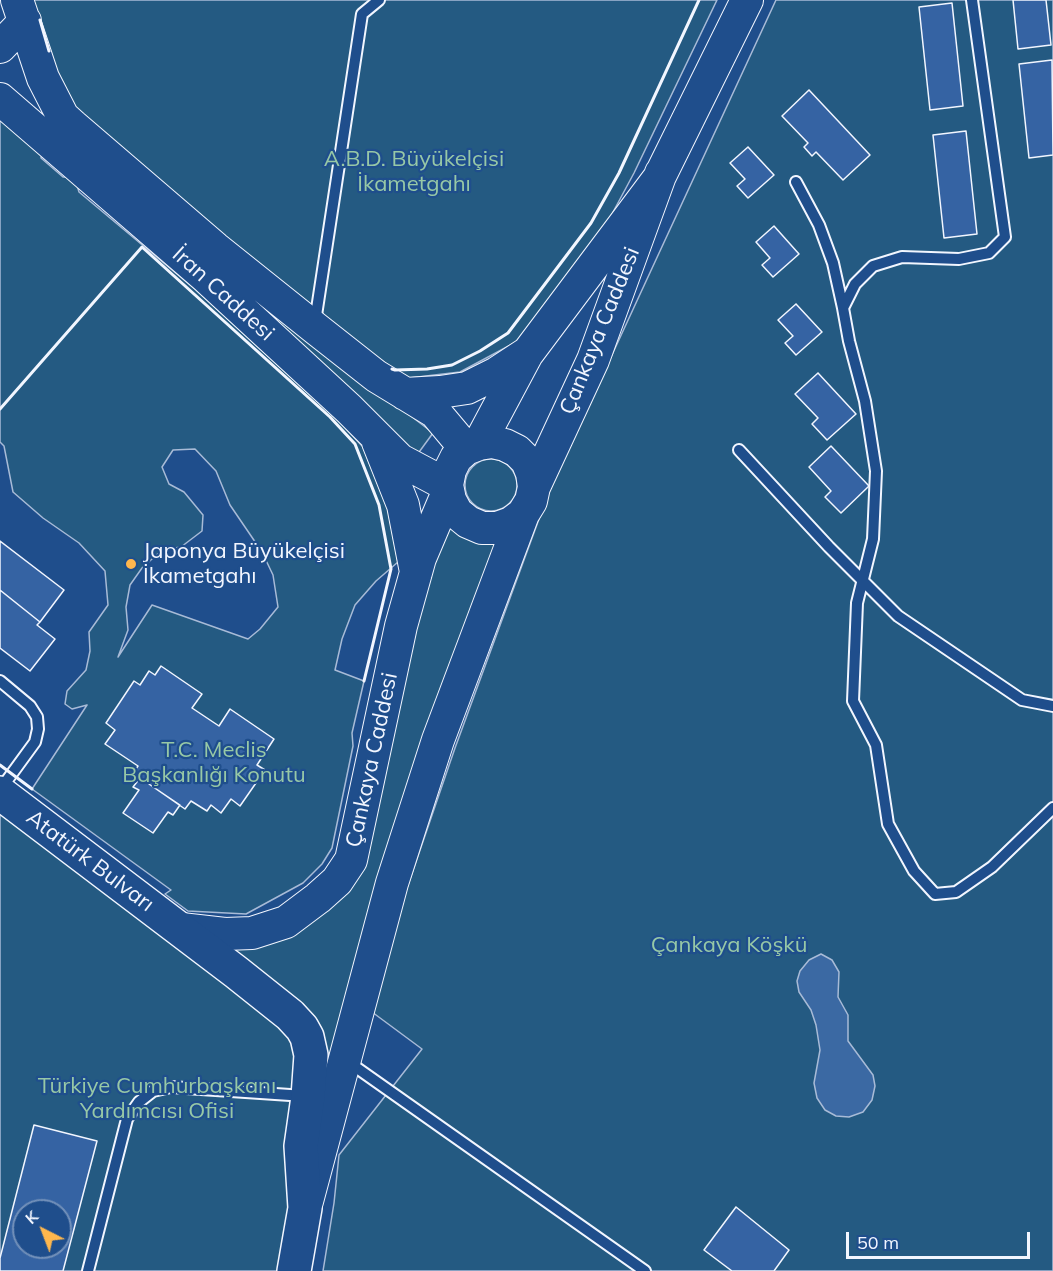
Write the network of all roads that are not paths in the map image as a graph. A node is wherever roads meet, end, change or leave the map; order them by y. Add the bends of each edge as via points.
1 (363, 0) edge
2 (379, 0) edge
3 (747, 0) edge
4 (972, 0) edge
5 (21, 10) edge
6 (362, 14) junction
7 (0, 47) edge
8 (0, 99) edge
9 (660, 175) junction
10 (796, 182) dead end
11 (843, 308) junction
12 (315, 328) junction
13 (527, 354) junction
14 (405, 394) junction
15 (377, 438) junction
16 (473, 447) junction
17 (739, 450) dead end
18 (448, 488) junction
19 (528, 500) junction
20 (416, 574) junction
21 (864, 580) junction
22 (0, 681) edge
23 (1053, 706) edge
24 (0, 792) edge
25 (1053, 808) edge
26 (181, 929) junction
27 (345, 1059) junction
28 (308, 1096) junction
29 (305, 1208) junction
30 (88, 1271) edge
31 (294, 1271) edge
32 (645, 1271) edge

1 - 6 lane
2 - 6 lane
3 - 9 main road, Çankaya Caddesi
4 - 11 lane via 1005,237 989,253 959,259 902,257 873,266 855,284
5 - 7 main road
5 - 12 main road, İran Caddesi via 43,78 63,117
6 - 12 lane
8 - 15 main road, İran Caddesi via 207,278
9 - 13 main road, Çankaya Caddesi
9 - 19 main road, Çankaya Caddesi via 593,360
10 - 11 lane via 819,225
11 - 21 lane via 865,401 876,471 873,539
12 - 14 main road, İran Caddesi
13 - 14 main road via 467,388
13 - 16 main road, Çankaya Caddesi
14 - 16 main road, İran Caddesi via 435,412
15 - 18 main road, İran Caddesi via 400,460
15 - 20 main road via 403,505
16 - 18 main road, Çankaya Caddesi via 456,458
16 - 19 main road via 492,442 517,451 532,473
17 - 21 lane
18 - 19 main road via 457,513 482,528 511,523
18 - 20 main road, Çankaya Caddesi
19 - 27 main road, Çankaya Caddesi via 438,740 392,883
20 - 26 main road, Çankaya Caddesi via 401,626 351,860 337,881 286,922 252,933
21 - 23 lane via 898,616 1022,700
21 - 25 lane via 856,603 853,701 876,745 888,824 914,871 935,894 956,892 992,867
22 - 24 lane via 30,706 38,729 34,742
24 - 26 main road, Atatürk Bulvarı
26 - 28 main road, Çankaya Caddesi via 302,1028 311,1055
27 - 29 main road, Çankaya Caddesi
27 - 32 lane
28 - 29 main road, Çankaya Caddesi via 302,1146
28 - 30 lane via 171,1086 153,1091 139,1102 128,1119
29 - 31 main road, Çankaya Caddesi

